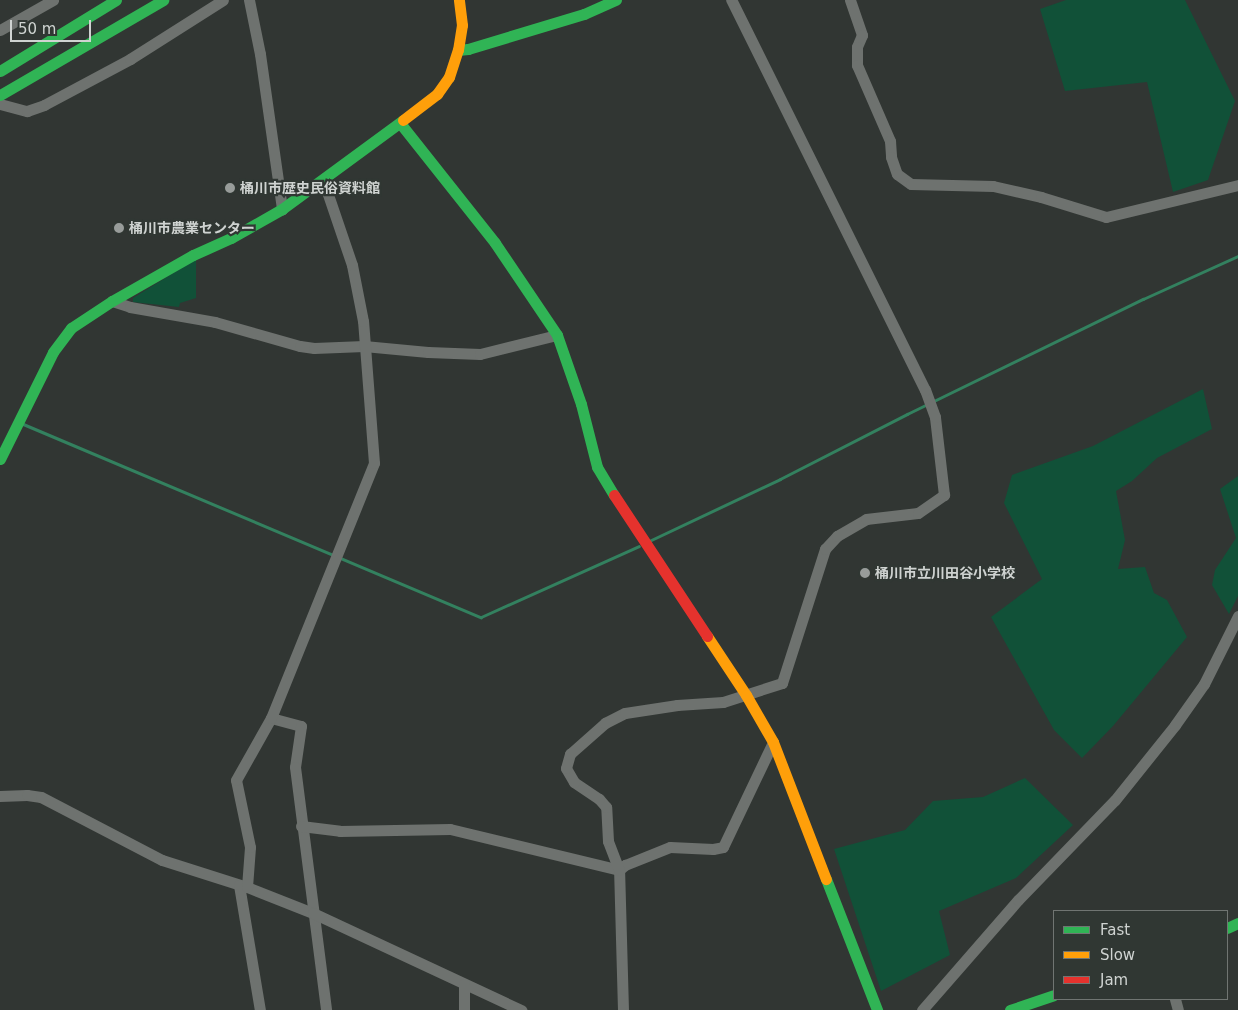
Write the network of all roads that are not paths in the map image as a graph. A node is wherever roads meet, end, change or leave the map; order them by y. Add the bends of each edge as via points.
1 (53, 0) edge
2 (116, 0) edge
3 (163, 0) edge
4 (223, 0) edge
5 (249, 0) edge
6 (459, 0) edge
7 (616, 0) edge
8 (731, 0) edge
9 (850, 0) edge
10 (0, 30) edge
11 (458, 50) junction
12 (0, 71) edge
13 (0, 95) edge
14 (0, 104) edge
15 (400, 123) junction
16 (323, 180) junction
17 (1238, 185) edge
18 (282, 209) junction
19 (112, 301) junction
20 (557, 334) junction
21 (364, 346) junction
22 (0, 459) edge
23 (1238, 616) edge
24 (746, 695) junction
25 (271, 718) junction
26 (773, 742) junction
27 (0, 796) edge
28 (301, 826) junction
29 (619, 870) junction
30 (243, 886) junction
31 (313, 913) junction
32 (464, 984) junction
33 (1053, 995) edge
34 (260, 1010) edge
35 (326, 1010) edge
36 (464, 1010) edge
37 (521, 1010) edge
38 (623, 1010) edge
39 (877, 1010) edge
40 (922, 1010) edge
41 (1010, 1010) edge

1 - 10 street
2 - 12 main road
3 - 13 main road
4 - 14 street via 117,67 44,105 27,111
5 - 18 street
6 - 11 main road via 462,25
7 - 11 main road via 584,14
8 - 24 street via 925,390 935,417 944,495 918,513 866,519 837,536 825,549 782,683
9 - 17 street via 862,35 857,47 857,65 890,141 891,158 897,174 911,184 993,186 1106,217
11 - 15 main road via 445,84
15 - 16 main road
15 - 20 main road via 495,243
16 - 18 main road
16 - 21 street via 352,265 363,321
18 - 19 main road via 231,238 192,254
19 - 21 street via 215,322 300,346
19 - 22 main road via 71,328 60,341
20 - 21 street via 480,354
20 - 24 main road via 581,404 597,467
21 - 25 street via 374,463
23 - 40 street via 1204,684 1115,800 1018,900
24 - 26 main road
24 - 29 street via 723,702 625,713 605,723 570,754 566,768 574,782 606,807 608,841
25 - 28 street via 301,726 296,767
25 - 30 street via 236,780 250,847
26 - 29 street via 724,847 670,847
26 - 39 main road
27 - 30 street via 27,794 41,797 162,860
28 - 29 street via 340,831 450,829
28 - 31 street
29 - 38 street
30 - 31 street
30 - 34 street
31 - 32 street
31 - 35 street
32 - 36 street
32 - 37 street
33 - 41 main road

